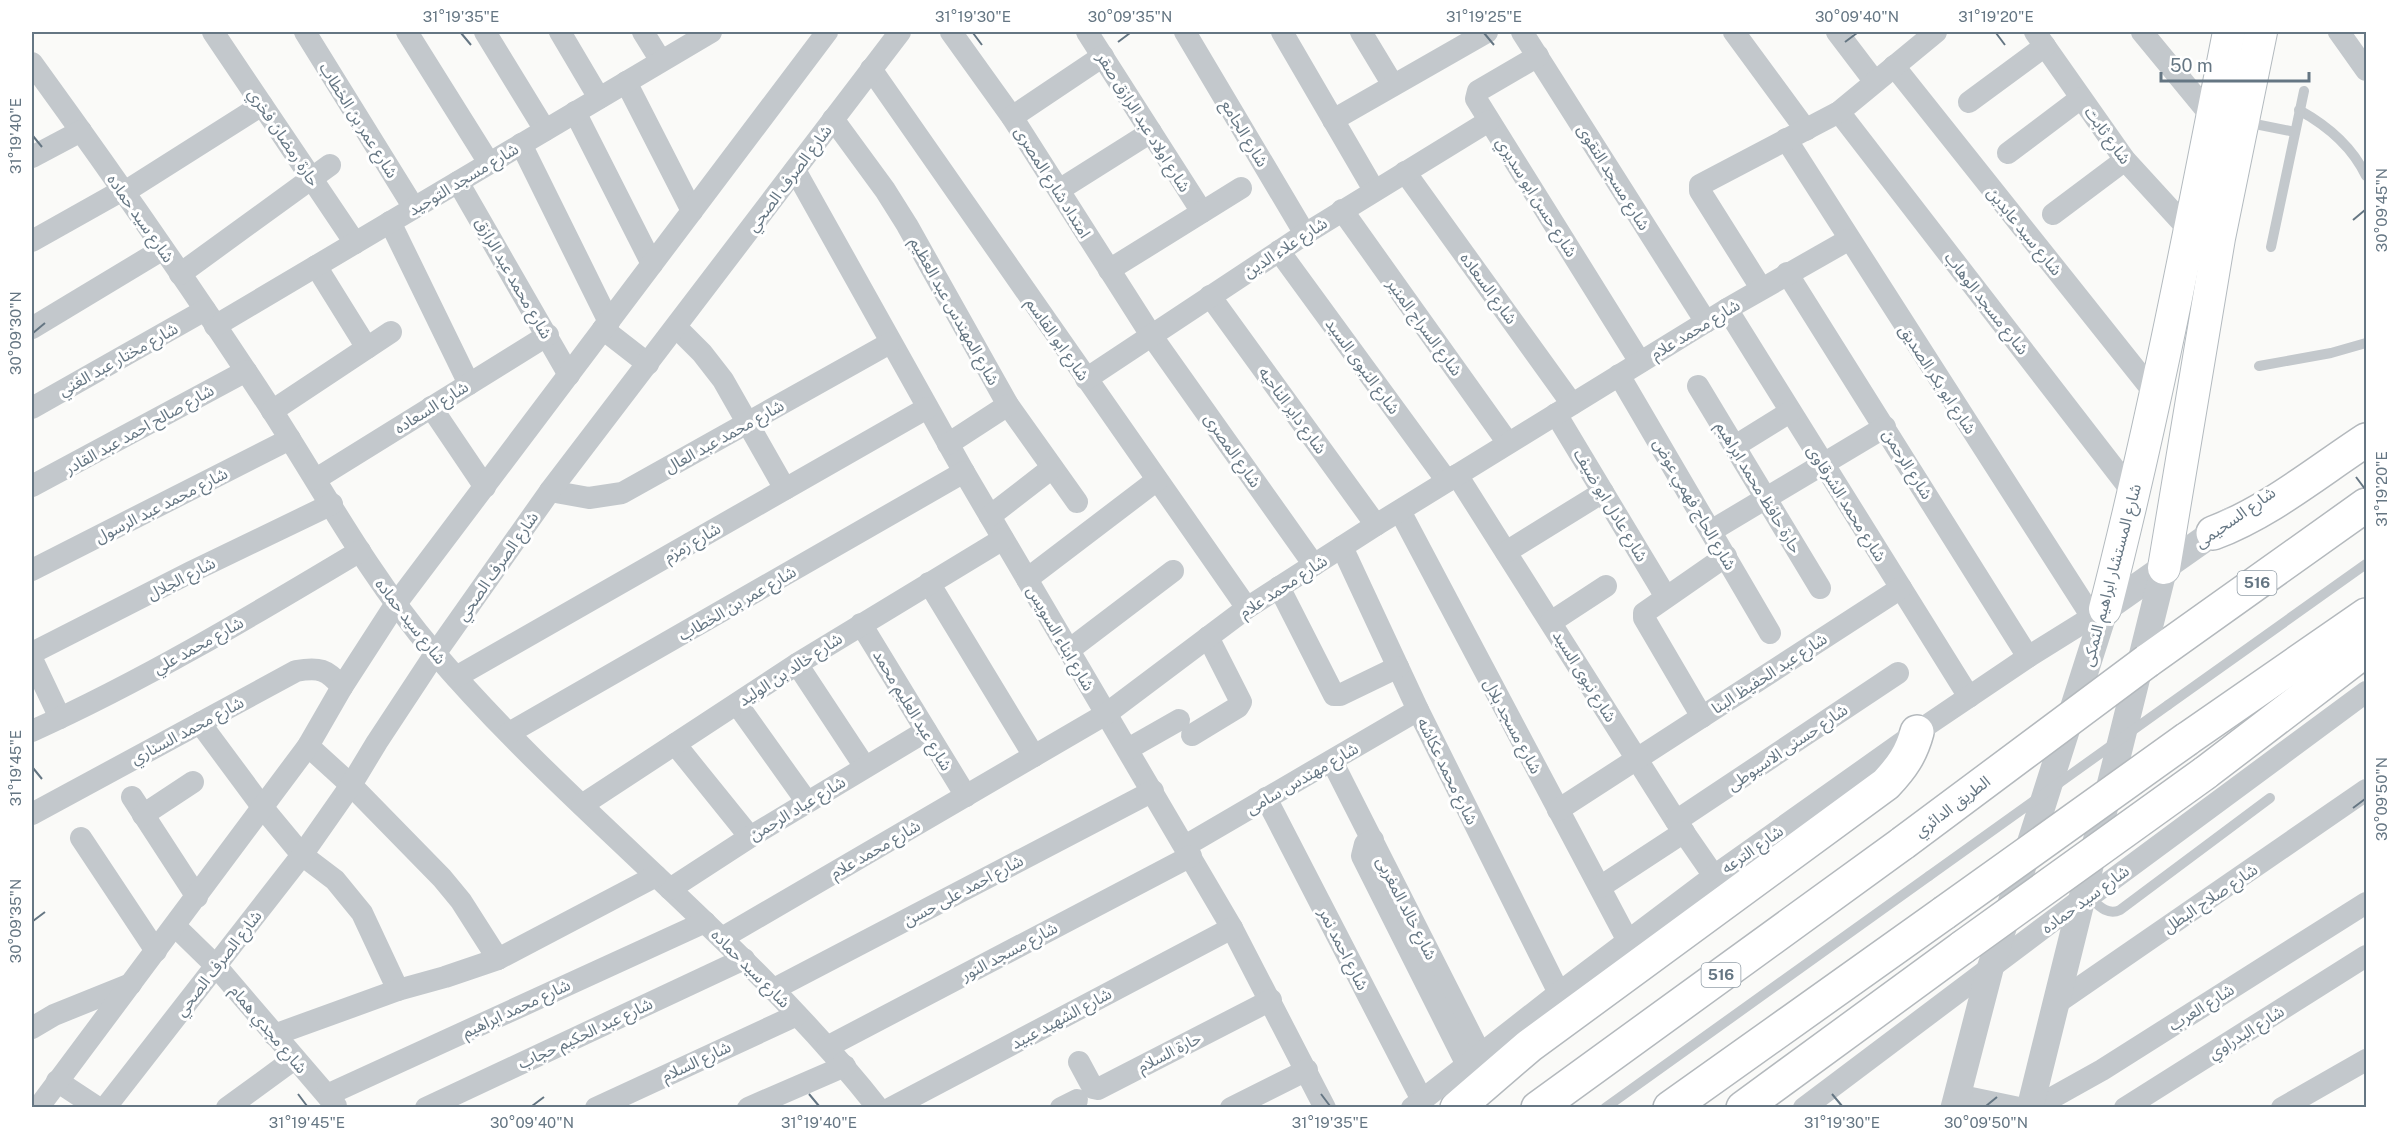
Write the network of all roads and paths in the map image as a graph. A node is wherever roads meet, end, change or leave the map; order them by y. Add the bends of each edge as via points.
1 (213, 32) edge
2 (305, 32) edge
3 (407, 32) edge
4 (485, 32) edge
5 (560, 32) edge
6 (644, 32) edge
7 (711, 32) edge
8 (827, 32) edge
9 (900, 32) edge
10 (951, 32) edge
11 (1087, 32) edge
12 (1185, 32) edge
13 (1282, 32) edge
14 (1361, 32) edge
15 (1487, 32) edge
16 (1522, 32) edge
17 (1734, 32) edge
18 (1837, 32) edge
19 (2142, 32) edge
20 (2229, 32) edge
21 (2261, 32) edge
22 (2339, 32) edge
23 (1932, 33) edge
24 (1457, 39) edge
25 (2040, 39) edge
26 (1538, 56) junction
27 (1103, 57) junction
28 (662, 61) junction
29 (32, 63) edge
30 (1894, 66) junction
31 (871, 69) junction
32 (2367, 70) edge
33 (626, 82) junction
34 (1875, 82) junction
35 (1393, 86) junction
36 (2304, 91) dead end
37 (599, 98) junction
38 (2081, 98) junction
39 (1969, 102) dead end
40 (262, 105) junction
41 (2299, 110) junction
42 (575, 112) junction
43 (1839, 112) junction
44 (1012, 117) junction
45 (833, 119) junction
46 (2227, 119) junction
47 (1333, 120) junction
48 (1489, 121) junction
49 (545, 130) junction
50 (1806, 130) junction
51 (81, 131) junction
52 (1151, 132) junction
53 (2295, 132) junction
54 (1786, 140) junction
55 (522, 144) junction
56 (2008, 153) dead end
57 (32, 157) edge
58 (2125, 160) junction
59 (489, 163) junction
60 (330, 165) dead end
61 (795, 170) junction
62 (1405, 172) junction
63 (2367, 176) edge
64 (311, 178) junction
65 (458, 182) junction
66 (1240, 188) dead end
67 (1059, 190) junction
68 (1374, 190) junction
69 (122, 192) junction
70 (414, 208) junction
71 (1342, 210) junction
72 (692, 211) junction
73 (1202, 212) junction
74 (2053, 214) dead end
75 (390, 222) junction
76 (1305, 234) junction
77 (2204, 235) junction
78 (1848, 240) junction
79 (32, 241) edge
80 (355, 243) junction
81 (2271, 247) dead end
82 (163, 249) junction
83 (1278, 251) junction
84 (652, 264) junction
85 (316, 266) junction
86 (1109, 270) junction
87 (1787, 273) junction
88 (180, 274) junction
89 (1761, 288) junction
90 (1210, 296) junction
91 (1727, 309) junction
92 (210, 318) junction
93 (1706, 322) junction
94 (606, 325) junction
95 (676, 327) junction
96 (32, 328) edge
97 (391, 332) dead end
98 (548, 335) junction
99 (1151, 335) junction
100 (890, 343) junction
101 (2367, 343) edge
102 (367, 348) junction
103 (1640, 362) junction
104 (648, 364) junction
105 (2259, 366) dead end
106 (246, 371) junction
107 (569, 375) junction
108 (1619, 375) junction
109 (1086, 380) junction
110 (469, 384) junction
111 (1698, 386) dead end
112 (2156, 395) junction
113 (1008, 405) junction
114 (431, 407) junction
115 (32, 408) edge
116 (927, 408) junction
117 (1564, 409) junction
118 (272, 411) junction
119 (1790, 412) junction
120 (747, 423) junction
121 (1885, 427) junction
122 (2367, 427) edge
123 (290, 439) junction
124 (2367, 440) edge
125 (1508, 443) junction
126 (948, 444) junction
127 (1735, 446) junction
128 (1823, 464) junction
129 (1052, 468) junction
130 (964, 472) junction
131 (1452, 478) junction
132 (315, 479) junction
133 (1157, 480) junction
134 (32, 486) edge
135 (484, 487) junction
136 (785, 489) junction
137 (550, 491) junction
138 (1604, 492) junction
139 (2134, 494) junction
140 (1766, 498) junction
141 (1077, 502) dead end
142 (332, 504) junction
143 (2367, 505) edge
144 (1400, 511) junction
145 (990, 516) junction
146 (1376, 525) junction
147 (1711, 531) junction
148 (2213, 533) junction
149 (1003, 539) junction
150 (1342, 547) junction
151 (360, 551) junction
152 (1506, 552) junction
153 (1726, 556) junction
154 (2367, 564) edge
155 (1314, 565) junction
156 (2164, 568) junction
157 (32, 570) edge
158 (1173, 572) dead end
159 (1027, 579) junction
160 (929, 583) junction
161 (1606, 586) dead end
162 (1279, 587) junction
163 (1820, 588) dead end
164 (1901, 588) junction
165 (1666, 597) junction
166 (395, 605) junction
167 (1247, 608) junction
168 (2098, 613) junction
169 (2367, 615) edge
170 (1551, 622) junction
171 (861, 624) junction
172 (1770, 633) dead end
173 (1208, 637) junction
174 (1070, 650) junction
175 (2367, 650) edge
176 (32, 653) edge
177 (435, 654) junction
178 (2028, 657) junction
179 (32, 659) edge
180 (797, 664) junction
181 (1398, 667) junction
182 (1898, 673) dead end
183 (456, 677) junction
184 (342, 687) junction
185 (2367, 692) edge
186 (1969, 697) junction
187 (737, 704) junction
188 (1418, 710) junction
189 (1106, 714) junction
190 (1702, 717) junction
191 (60, 718) junction
192 (200, 723) junction
193 (926, 730) junction
194 (32, 731) edge
195 (1917, 732) junction
196 (509, 733) junction
197 (675, 744) junction
198 (308, 746) junction
199 (1128, 750) junction
200 (1034, 756) junction
201 (1637, 758) junction
202 (1332, 760) junction
203 (865, 767) junction
204 (193, 782) dead end
205 (351, 785) junction
206 (2367, 790) edge
207 (1153, 791) junction
208 (966, 796) junction
209 (1266, 798) junction
210 (2270, 798) dead end
211 (807, 802) junction
212 (582, 806) junction
213 (263, 808) junction
214 (1558, 810) junction
215 (32, 814) edge
216 (1680, 826) junction
217 (750, 837) junction
218 (81, 838) dead end
219 (1188, 851) junction
220 (302, 855) junction
221 (1714, 876) junction
222 (663, 882) junction
223 (1600, 887) junction
224 (197, 897) junction
225 (2084, 899) junction
226 (2367, 903) edge
227 (705, 922) junction
228 (175, 926) junction
229 (1232, 928) junction
230 (722, 938) junction
231 (1628, 940) junction
232 (156, 951) junction
233 (2367, 956) edge
234 (498, 959) junction
235 (744, 959) junction
236 (216, 966) junction
237 (1990, 969) junction
238 (131, 984) junction
239 (774, 989) junction
240 (398, 990) junction
241 (1559, 993) junction
242 (1271, 1000) junction
243 (2054, 1005) junction
244 (797, 1015) junction
245 (32, 1028) edge
246 (273, 1035) junction
247 (827, 1047) junction
248 (294, 1059) junction
249 (1474, 1060) junction
250 (2367, 1060) edge
251 (1079, 1062) dead end
252 (845, 1066) junction
253 (1307, 1070) junction
254 (57, 1081) junction
255 (2313, 1100) edge
256 (332, 1101) edge
257 (1955, 1101) edge
258 (1417, 1103) edge
259 (1238, 1106) edge
260 (38, 1107) edge
261 (98, 1107) edge
262 (105, 1107) edge
263 (227, 1107) edge
264 (426, 1107) edge
265 (596, 1107) edge
266 (748, 1107) edge
267 (878, 1107) edge
268 (891, 1107) edge
269 (1325, 1107) edge
270 (1456, 1107) edge
271 (1538, 1107) edge
272 (1605, 1107) edge
273 (1670, 1107) edge
274 (1743, 1107) edge
275 (1804, 1107) edge
276 (2019, 1107) edge
277 (2032, 1107) edge
278 (2125, 1107) edge
279 (2282, 1107) edge

1 - 40 street, حارة رمضان فخري
2 - 70 street, شارع عمر بن الخطاب
3 - 59 street
4 - 49 street
5 - 37 street
6 - 28 street
7 - 28 street, شارع مسجد التوحيد
8 - 72 street
9 - 31 street, شارع الصرف الصحي
10 - 44 street, امتداد شارع المصرى
11 - 27 street, شارع اولاد عبد الرازق صقر
12 - 76 street, شارع الجامع
13 - 47 street
14 - 35 street
15 - 24 street
16 - 26 street, شارع مسجد التقوى
17 - 50 street
18 - 34 street
19 - 46 street
20 - 46 main road, شارع المستشار ابراهيم النمكى
21 - 46 main road, شارع المستشار ابراهيم النمكى
22 - 32 street
23 - 30 street
24 - 35 street
25 - 38 street, شارع ثابت
25 - 39 street
26 - 48 street, شارع حسن ابو سديري via 1477,93 1476,99
26 - 93 street, شارع مسجد التقوى
27 - 44 street
27 - 52 street, شارع اولاد عبد الرازق صقر
28 - 33 street, شارع مسجد التوحيد
29 - 51 street, شارع سيد حماده
30 - 34 street
30 - 112 street, شارع سيد عابدين
31 - 45 street, شارع الصرف الصحي
31 - 109 street, شارع ابو القاسم
33 - 37 street, شارع مسجد التوحيد
33 - 72 street
34 - 43 street
35 - 47 street
36 - 41 lane
37 - 42 street, شارع مسجد التوحيد
38 - 56 street
38 - 58 street, شارع ثابت
40 - 64 street, حارة رمضان فخري
40 - 69 street
41 - 53 lane
41 - 63 lane via 2331,130
42 - 49 street, شارع مسجد التوحيد
42 - 84 street
43 - 50 street
43 - 139 street, شارع مسجد الوهاب
44 - 67 street, امتداد شارع المصرى
45 - 61 street, شارع الصرف الصحي
45 - 113 street, شارع المهندس عبد العظيم via 907,225
46 - 53 lane
46 - 77 main road, شارع المستشار ابراهيم النمكى
47 - 68 street
48 - 62 street, شارع علاء الدين
48 - 103 street, شارع حسن ابو سديري
49 - 55 street, شارع مسجد التوحيد
50 - 54 street
51 - 57 street
51 - 69 street, شارع سيد حماده
52 - 67 street
52 - 73 street, شارع اولاد عبد الرازق صقر
53 - 81 lane
54 - 78 street, شارع ابو بكر الصديق
54 - 89 street via 1699,186
55 - 59 street, شارع مسجد التوحيد
55 - 94 street
58 - 74 street
58 - 77 street, شارع ثابت
59 - 65 street, شارع مسجد التوحيد
60 - 64 street
61 - 95 street, شارع الصرف الصحي
61 - 100 street, شارع ابناء السويس
62 - 68 street, شارع علاء الدين
62 - 117 street, شارع السعاده
64 - 80 street, حارة رمضان فخري
64 - 88 street
65 - 70 street, شارع مسجد التوحيد
65 - 98 street, شارع محمد عبد الرازق
66 - 73 street
67 - 86 street, امتداد شارع المصرى
68 - 71 street, شارع علاء الدين
69 - 79 street
69 - 82 street, شارع سيد حماده
70 - 75 street, شارع مسجد التوحيد
71 - 76 street, شارع علاء الدين
71 - 125 street, شارع السراج المنير
72 - 84 street
73 - 86 street
75 - 80 street, شارع مسجد التوحيد
75 - 110 street
76 - 83 street, شارع علاء الدين
77 - 112 main road, شارع المستشار ابراهيم النمكى
77 - 156 main road, شارع المستشار ابراهيم النمكى
78 - 87 street, شارع محمد علام
78 - 168 street, شارع ابو بكر الصديق
80 - 85 street, شارع مسجد التوحيد
82 - 88 street, شارع سيد حماده
82 - 96 street
83 - 90 street, شارع علاء الدين
83 - 131 street, شارع النبوى السيد
84 - 94 street
85 - 92 street, شارع مسجد التوحيد
85 - 102 street
86 - 99 street, امتداد شارع المصرى
87 - 89 street, شارع محمد علام
87 - 121 street, شارع الرحمن
88 - 92 street, شارع سيد حماده
89 - 91 street, شارع محمد علام
90 - 99 street, شارع علاء الدين
90 - 146 street, شارع داير الناحيه
91 - 93 street, شارع محمد علام
91 - 119 street, شارع محمد الشرقاوى
92 - 106 street, شارع سيد حماده
92 - 115 street, شارع مختار عبد الغني
93 - 103 street, شارع محمد علام
94 - 104 street
94 - 107 street
95 - 104 street, شارع الصرف الصحي
95 - 120 street via 713,366
97 - 102 street
98 - 107 street, شارع محمد عبد الرازق
98 - 110 street, شارع السعاده
99 - 109 street, شارع علاء الدين
99 - 155 street, شارع المصرى
100 - 116 street, شارع ابناء السويس
100 - 120 street, شارع محمد عبد العال
101 - 105 lane
102 - 118 street
103 - 108 street, شارع محمد علام
104 - 137 street, شارع الصرف الصحي
106 - 118 street, شارع سيد حماده
106 - 134 street, شارع صالح احمد عبد القادر
107 - 135 street
108 - 117 street, شارع محمد علام
108 - 147 street, شارع الحاج فهمي عوض
109 - 133 street, شارع ابو القاسم
110 - 114 street, شارع السعاده
111 - 127 street, حارة حافظ محمد ابراهيم
112 - 139 main road, شارع المستشار ابراهيم النمكى
113 - 126 street
113 - 129 street, شارع المهندس عبد العظيم
114 - 132 street, شارع السعاده
114 - 135 street
116 - 126 street, شارع ابناء السويس
116 - 136 street, شارع زمزم
117 - 125 street, شارع محمد علام
117 - 138 street, شارع عادل ابو ضيف
118 - 123 street, شارع سيد حماده
119 - 127 street
119 - 128 street, شارع محمد الشرقاوى
120 - 136 street
120 - 137 street, شارع محمد عبد العال via 622,493 589,498
121 - 128 street
121 - 178 street, شارع الرحمن
122 - 148 street, شارع السحيمى
123 - 132 street, شارع سيد حماده
123 - 157 street, شارع محمد عبد الرسول
124 - 148 highway via 2255,513
125 - 131 street, شارع محمد علام
126 - 130 street, شارع ابناء السويس
127 - 140 street, حارة حافظ محمد ابراهيم
128 - 140 street
128 - 164 street, شارع محمد الشرقاوى
129 - 141 street, شارع المهندس عبد العظيم
129 - 145 street
130 - 145 street, شارع ابناء السويس
130 - 196 street, شارع عمر بن الخطاب
131 - 144 street, شارع محمد علام
131 - 152 street, شارع نبوى السيد
132 - 142 street, شارع سيد حماده
133 - 159 street
133 - 167 street, شارع ابو القاسم
135 - 166 street
136 - 183 street, شارع زمزم
137 - 177 street, شارع الصرف الصحي
138 - 152 street
138 - 165 street, شارع عادل ابو ضيف
139 - 168 main road, شارع المستشار ابراهيم النمكى
140 - 147 street
140 - 163 street, حارة حافظ محمد ابراهيم
142 - 151 street, شارع سيد حماده
142 - 176 street, شارع الجلال
143 - 271 highway, الطريق الدائري / 516, bridge via 2147,661
144 - 146 street, شارع محمد علام
144 - 214 street, شارع مسجد بلال
145 - 149 street, شارع ابناء السويس
146 - 150 street, شارع محمد علام
147 - 153 street, شارع الحاج فهمي عوض
148 - 156 street, شارع السحيمى
149 - 159 street, شارع ابناء السويس
149 - 160 street, شارع خالد بن الوليد
150 - 155 street, شارع محمد علام
150 - 181 street, شارع محمد عكاشه
151 - 166 street, شارع سيد حماده
151 - 191 street, شارع محمد علي via 266,608
152 - 170 street, شارع نبوى السيد
153 - 165 street
153 - 172 street, شارع الحاج فهمي عوض
154 - 272 lane, bridge
155 - 162 street, شارع محمد علام
156 - 168 street, شارع السحيمى
156 - 225 street, شارع المستشار ابراهيم النمكى
158 - 174 street
159 - 174 street, شارع ابناء السويس
160 - 171 street, شارع خالد بن الوليد
160 - 200 street
161 - 170 street
162 - 167 street, شارع محمد علام
162 - 181 street via 1334,695
164 - 186 street, شارع محمد الشرقاوى
164 - 190 street, شارع عبد الحفيظ البنا
165 - 190 street via 1646,610 1644,617
166 - 177 street, شارع سيد حماده
166 - 184 street
167 - 173 street, شارع محمد علام
168 - 178 street, شارع الترعه
168 - 237 street, شارع المستشار ابراهيم النمكى
169 - 273 highway, bridge
170 - 201 street, شارع نبوى السيد
171 - 180 street, شارع خالد بن الوليد
171 - 193 street, شارع عبد العليم محمد
173 - 189 street, شارع محمد علام
173 - 199 street via 1241,702 1238,707
174 - 189 street, شارع ابناء السويس
175 - 274 highway, bridge via 2205,773
177 - 183 street, شارع سيد حماده
177 - 205 street, شارع الصرف الصحي
178 - 186 street, شارع الترعه
179 - 191 street
180 - 187 street, شارع خالد بن الوليد
180 - 203 street
181 - 188 street, شارع محمد عكاشه
182 - 216 street, شارع حسنى الاسيوطى
183 - 196 street, شارع سيد حماده
184 - 192 street, شارع محمد السناري via 328,672 312,668 296,671
184 - 198 street
185 - 225 street, شارع سيد حماده
186 - 195 street, شارع الترعه
187 - 197 street, شارع خالد بن الوليد
187 - 211 street
188 - 202 street, شارع مهندس سامى
188 - 241 street, شارع محمد عكاشه
189 - 199 street, شارع ابناء السويس
189 - 200 street, شارع محمد علام
190 - 201 street, شارع عبد الحفيظ البنا
191 - 194 street, شارع محمد علي
192 - 213 street
192 - 215 street, شارع محمد السناري
193 - 203 street, شارع عباد الرحمن
193 - 208 street, شارع عبد العليم محمد
195 - 221 street, شارع الترعه
195 - 270 highway via 1911,754 1886,784 1529,1046
196 - 212 street, شارع سيد حماده
197 - 212 street, شارع خالد بن الوليد
197 - 217 street
198 - 205 street
198 - 213 street
199 - 207 street, شارع ابناء السويس
200 - 208 street, شارع محمد علام
201 - 214 street, شارع عبد الحفيظ البنا
201 - 216 street, شارع نبوى السيد
202 - 209 street, شارع مهندس سامى
202 - 249 street, شارع خالد المغربى via 1373,840 1365,844 1362,856
203 - 211 street, شارع عباد الرحمن
204 - 224 street via 137,806
205 - 220 street, شارع الصرف الصحي
205 - 234 street via 442,878
206 - 243 street, شارع صلاح البطل
207 - 219 street, شارع ابناء السويس
207 - 239 street, شارع احمد على حسن
208 - 230 street, شارع محمد علام
209 - 219 street, شارع مهندس سامى
209 - 258 street, شارع احمد نمر
210 - 225 lane via 2120,910 2104,910
211 - 217 street, شارع عباد الرحمن
212 - 222 street, شارع سيد حماده
213 - 220 street
213 - 224 street
214 - 223 street, شارع مسجد بلال
216 - 221 street, شارع نبوى السيد
216 - 223 street, شارع حسنى الاسيوطى
217 - 222 street, شارع عباد الرحمن
218 - 232 street
219 - 229 street, شارع ابناء السويس
219 - 247 street, شارع مسجد النور
220 - 236 street, شارع الصرف الصحي
220 - 240 street via 335,880 362,912
221 - 231 street, شارع الترعه
222 - 227 street, شارع سيد حماده
222 - 234 street, شارع عباد الرحمن
223 - 231 street, شارع مسجد بلال
224 - 228 street
225 - 237 street, شارع سيد حماده
225 - 243 street, شارع المستشار ابراهيم النمكى
226 - 277 street, شارع العرب via 2103,1070
227 - 230 street, شارع سيد حماده
227 - 256 street, شارع محمد ابراهيم
228 - 232 street
228 - 236 street, شارع مجدي همام
229 - 242 street, شارع ابناء السويس
229 - 268 street, شارع الشهيد عبيد
230 - 235 street, شارع سيد حماده
231 - 241 street, شارع الترعه
232 - 238 street
233 - 278 street, شارع البدراوي
234 - 240 street, شارع عباد الرحمن
235 - 239 street, شارع سيد حماده
235 - 264 street, شارع عبد الحكيم حجاب
236 - 246 street, شارع مجدي همام
236 - 262 street, شارع الصرف الصحي
237 - 257 street, شارع المستشار ابراهيم النمكى
237 - 275 street, شارع سيد حماده
238 - 245 street
238 - 254 street
239 - 244 street, شارع سيد حماده
240 - 246 street, شارع عباد الرحمن
241 - 249 street, شارع الترعه
242 - 251 street, حارة السلام via 1098,1089 1093,1088
242 - 253 street, شارع ابناء السويس
243 - 277 street, شارع المستشار ابراهيم النمكى
244 - 247 street, شارع سيد حماده
244 - 265 street, شارع السلام
246 - 248 street, شارع مجدي همام
247 - 252 street, شارع سيد حماده
248 - 256 street, شارع مجدي همام
248 - 263 street
249 - 258 street, شارع الترعه
250 - 255 street
252 - 266 street
252 - 267 street, شارع سيد حماده
253 - 259 street
253 - 269 street, شارع ابناء السويس
254 - 260 street
254 - 261 street
255 - 279 street
257 - 276 street

